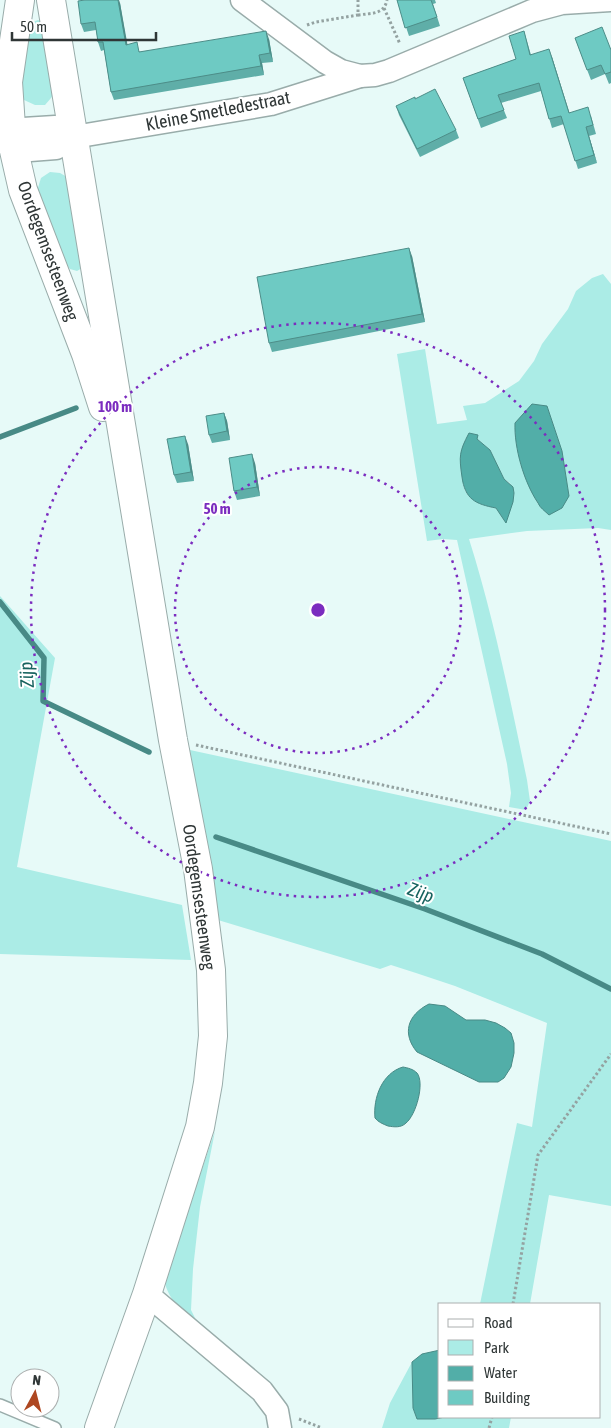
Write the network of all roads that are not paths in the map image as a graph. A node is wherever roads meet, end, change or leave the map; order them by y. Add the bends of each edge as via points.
1 (20, 0) edge
2 (50, 0) edge
3 (242, 0) edge
4 (611, 0) edge
5 (360, 76) junction
6 (74, 137) junction
7 (6, 142) edge
8 (132, 495) junction
9 (147, 1294) junction
10 (0, 1405) edge
11 (55, 1428) edge
12 (99, 1428) edge
13 (280, 1428) edge

1 - 7 street, Oordegemsesteenweg via 8,82
2 - 6 street, Oordegemsesteenweg
3 - 5 street, Kleine Smetledestraat via 325,62
4 - 5 street, Kleine Smetledestraat via 562,4 532,11 408,63 375,75
5 - 6 street, Kleine Smetledestraat via 271,104
6 - 7 street, Kleine Smetledestraat via 56,148 30,150
6 - 8 street, Oordegemsesteenweg
7 - 8 street, Oordegemsesteenweg via 86,354
8 - 9 street, Oordegemsesteenweg via 198,869 211,970 213,1036 200,1127
9 - 12 street, Oordegemsesteenweg
9 - 13 street via 262,1391 277,1411
10 - 11 lane

